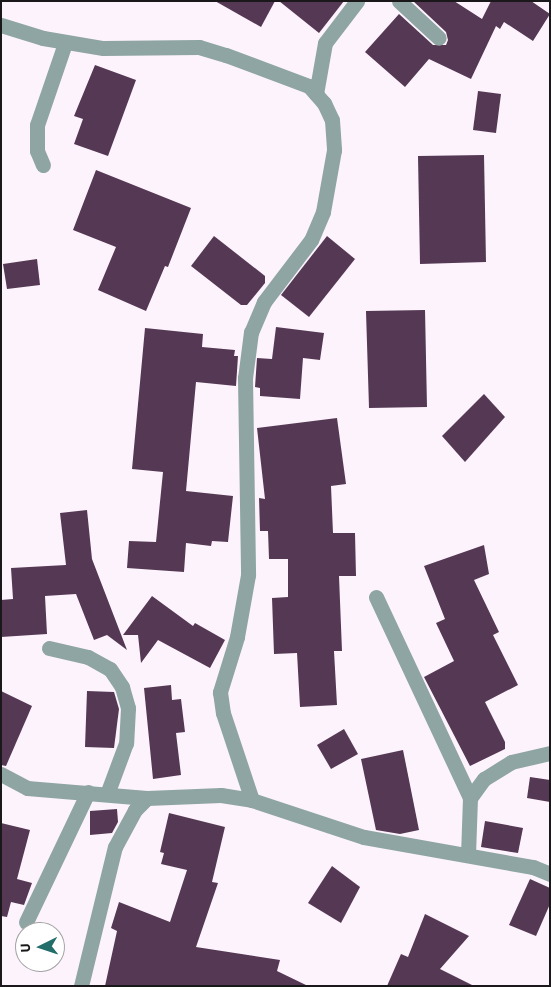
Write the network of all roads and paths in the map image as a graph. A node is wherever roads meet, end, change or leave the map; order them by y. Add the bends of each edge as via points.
1 (357, 1) edge
2 (399, 1) edge
3 (1, 25) edge
4 (438, 38) dead end
5 (65, 43) junction
6 (316, 94) junction
7 (43, 165) dead end
8 (376, 598) dead end
9 (49, 648) dead end
10 (550, 753) edge
11 (1, 774) edge
12 (88, 792) junction
13 (107, 794) junction
14 (147, 798) junction
15 (470, 798) junction
16 (252, 800) junction
17 (468, 855) junction
18 (550, 874) edge
19 (26, 922) dead end
20 (81, 986) edge

1 - 6 street via 325,43
2 - 4 street
3 - 5 street
5 - 6 street via 102,48 199,47 289,77 309,86
5 - 7 street via 37,125 37,150
6 - 16 street via 332,120 334,150 323,212 311,240 264,302 251,332 245,378 248,575 237,637 220,692 223,712
8 - 15 street
9 - 13 street via 88,657 110,669 122,686 128,708 126,743
10 - 15 street via 511,762 484,779
11 - 12 street via 27,788
12 - 13 street
12 - 19 street
13 - 14 street
14 - 16 street via 221,795
14 - 20 street via 135,810 115,847
15 - 17 street
16 - 17 street via 364,836
17 - 18 street via 533,867

